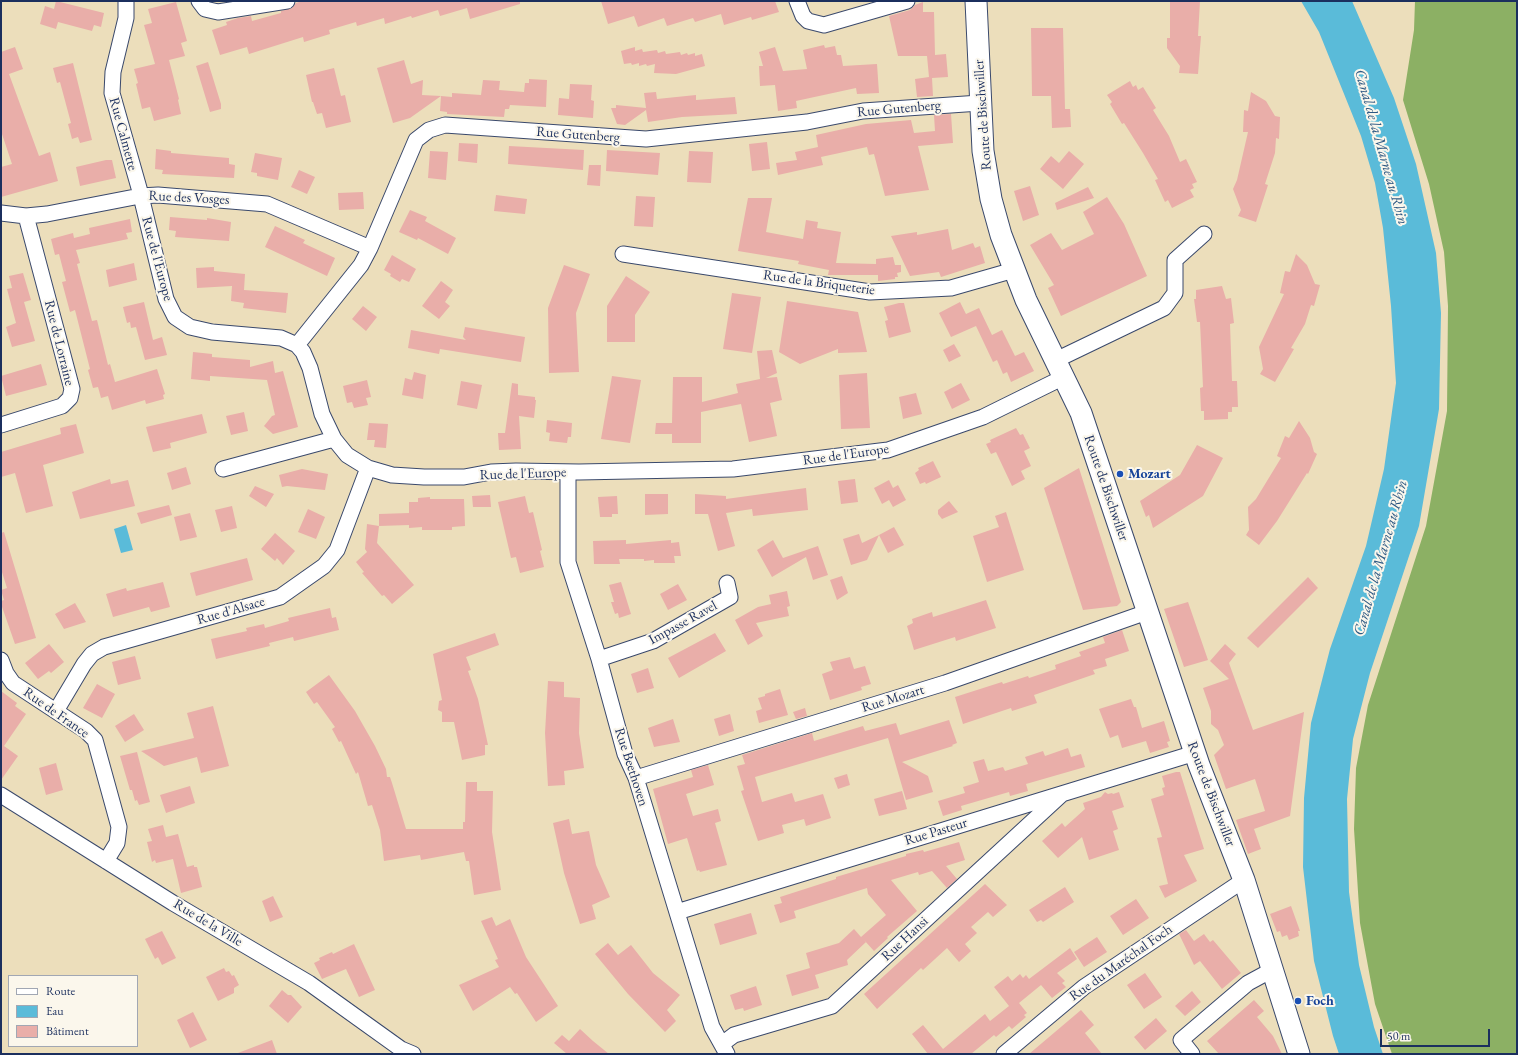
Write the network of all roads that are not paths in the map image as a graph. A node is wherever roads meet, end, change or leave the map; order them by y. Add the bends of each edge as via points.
1 (126, 1) edge
2 (199, 1) edge
3 (287, 1) edge
4 (797, 1) edge
5 (907, 1) edge
6 (976, 1) edge
7 (980, 103) junction
8 (140, 196) junction
9 (1, 213) edge
10 (26, 216) junction
11 (1204, 234) dead end
12 (370, 248) junction
13 (623, 254) dead end
14 (1014, 270) junction
15 (297, 344) junction
16 (1060, 368) junction
17 (1, 425) edge
18 (334, 439) junction
19 (368, 468) junction
20 (223, 469) dead end
21 (568, 472) junction
22 (727, 583) dead end
23 (1147, 612) junction
24 (599, 659) junction
25 (1, 660) edge
26 (56, 711) junction
27 (1195, 753) junction
28 (636, 778) junction
29 (1063, 793) junction
30 (1, 795) edge
31 (106, 861) junction
32 (1244, 880) junction
33 (677, 912) junction
34 (1272, 970) junction
35 (725, 1049) edge
36 (413, 1054) edge
37 (1004, 1054) edge
38 (1192, 1054) edge
39 (1299, 1054) edge

1 - 8 street, Rue Calmette via 126,18 113,72 112,93
2 - 3 street via 205,9 218,12
4 - 5 street via 803,16 816,25 824,25
6 - 7 main road, Route de Bischwiller
7 - 12 street, Rue Gutenberg via 863,111 807,122 646,140 445,125 429,130 416,140
7 - 14 main road, Route de Bischwiller via 983,151 991,199
8 - 10 street, Rue des Vosges
8 - 12 street, Rue des Vosges via 158,194 267,204
8 - 15 street, Rue de l'Europe via 166,298 176,317 190,327 212,332 280,338
9 - 10 street, Rue des Vosges
10 - 17 street, Rue de Lorraine via 72,389 70,398 62,406
11 - 16 street, Rue de l'Europe via 1176,260 1175,293 1164,308
12 - 15 street, Rue Gutenberg via 351,278
13 - 14 street, Rue de la Briqueterie via 870,292 951,288
14 - 16 main road, Route de Bischwiller
15 - 18 street, Rue de l'Europe via 306,358 322,414
16 - 21 street, Rue de l'Europe via 983,417 888,450 733,469
16 - 23 main road, Route de Bischwiller via 1086,427
18 - 19 street, Rue de l'Europe via 347,455
18 - 20 street
19 - 21 street, Rue de l'Europe via 392,475 424,477 464,477 492,472
19 - 26 street, Rue d'Alsace via 337,550 324,566 280,597 104,647 92,654 84,664
21 - 24 street, Rue Beethoven via 568,562
22 - 24 street, Impasse Ravel via 730,597 653,641
23 - 27 main road, Route de Bischwiller
23 - 28 street, Rue Mozart via 946,683
24 - 28 street, Rue Beethoven via 625,754
25 - 26 street, Rue de France via 12,683
26 - 31 street, Rue de France via 92,736 98,748 120,827 117,843
27 - 29 street, Rue Pasteur
27 - 32 main road, Route de Bischwiller
28 - 33 street, Rue Beethoven
29 - 33 street, Rue Pasteur
29 - 35 street, Rue Hansi via 832,1006 734,1035
30 - 31 street, Rue de la Ville
31 - 36 street, Rue de la Ville via 309,983
32 - 34 main road, Route de Bischwiller
32 - 37 street, Rue du Maréchal Foch via 1084,987
33 - 35 street, Rue Beethoven via 712,1027
34 - 38 street via 1248,983 1181,1040
34 - 39 main road, Route de Bischwiller

